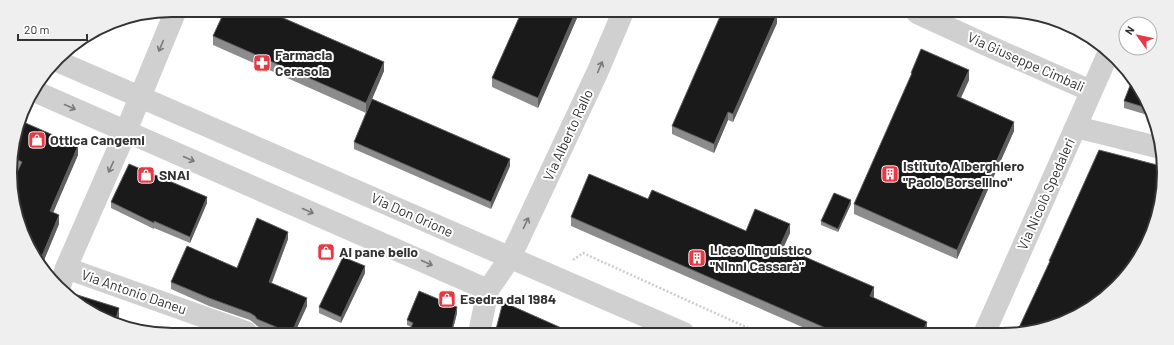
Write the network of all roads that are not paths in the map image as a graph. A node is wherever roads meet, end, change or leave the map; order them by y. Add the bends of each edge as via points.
1 (173, 17) edge
2 (621, 17) edge
3 (926, 17) edge
4 (1106, 58) edge
5 (63, 63) edge
6 (1091, 91) junction
7 (39, 93) edge
8 (140, 97) junction
9 (1076, 127) junction
10 (126, 131) junction
11 (1155, 146) edge
12 (510, 258) junction
13 (63, 277) edge
14 (488, 290) junction
15 (652, 326) edge
16 (233, 328) edge
17 (480, 328) edge
18 (987, 328) edge

1 -> 8 street
12 -> 2 street, Via Alberto Rallo
3 - 6 street, Via Giuseppe Cimbali
4 - 6 street, Via Nicolò Spedaleri
5 - 8 street, Via Don Orione
6 - 9 street, Via Nicolò Spedaleri
7 -> 10 street
8 - 10 street
8 - 12 street, Via Don Orione
9 - 11 street
9 - 18 street, Via Nicolò Spedaleri
10 -> 13 street
10 -> 14 street
12 - 14 street, Via Alberto Rallo
12 - 15 street, Via Don Orione
13 - 16 street, Via Antonio Daneu
14 - 17 street

